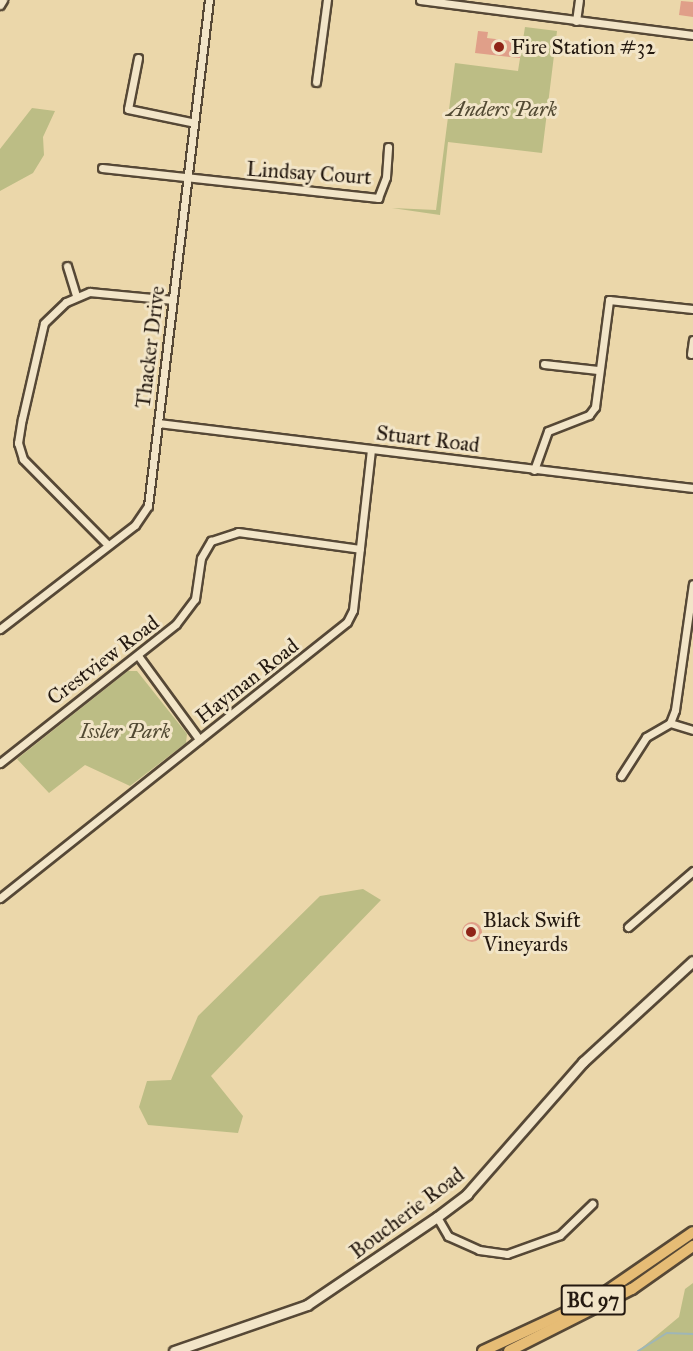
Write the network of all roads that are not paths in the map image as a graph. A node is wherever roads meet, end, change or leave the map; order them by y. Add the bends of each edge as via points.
1 (3, 0) edge
2 (209, 0) edge
3 (327, 0) edge
4 (420, 0) edge
5 (579, 0) edge
6 (0, 5) edge
7 (576, 21) junction
8 (693, 35) edge
9 (138, 58) dead end
10 (316, 82) dead end
11 (191, 122) junction
12 (388, 147) dead end
13 (102, 168) dead end
14 (187, 176) junction
15 (67, 266) dead end
16 (76, 295) junction
17 (173, 300) junction
18 (693, 309) edge
19 (693, 340) edge
20 (691, 354) dead end
21 (544, 364) dead end
22 (598, 370) junction
23 (158, 423) junction
24 (371, 449) junction
25 (534, 470) junction
26 (693, 488) edge
27 (108, 545) junction
28 (360, 549) junction
29 (693, 584) edge
30 (691, 617) edge
31 (0, 629) edge
32 (139, 657) junction
33 (670, 723) junction
34 (693, 730) edge
35 (199, 739) junction
36 (0, 763) edge
37 (621, 776) dead end
38 (693, 871) edge
39 (0, 898) edge
40 (628, 927) dead end
41 (693, 962) edge
42 (592, 1204) dead end
43 (437, 1217) junction
44 (693, 1232) edge
45 (693, 1246) edge
46 (174, 1351) edge
47 (483, 1351) edge
48 (509, 1351) edge

1 - 6 street
2 - 11 street, Thacker Drive
3 - 10 street
4 - 7 street
5 - 7 street
7 - 8 street
9 - 11 street via 128,109
11 - 14 street, Thacker Drive
12 - 14 street, Lindsay Court via 386,177 378,198 261,188
13 - 14 street
14 - 17 street, Thacker Drive
15 - 16 street
16 - 17 street via 90,292
16 - 27 street via 44,323 18,443 31,471
17 - 23 street, Thacker Drive
18 - 22 street via 609,300
19 - 20 street
21 - 22 street
22 - 25 street via 589,415 548,431
23 - 24 street, Stuart Road
23 - 27 street, Thacker Drive via 148,506 140,520
24 - 25 street, Stuart Road
24 - 28 street, Hayman Road
25 - 26 street, Stuart Road
27 - 31 street, Thacker Drive
28 - 32 street, Crestview Road via 238,532 211,541 201,558 191,606
28 - 35 street, Hayman Road via 353,609 347,622
29 - 30 street
30 - 33 street via 681,689
32 - 35 street
32 - 36 street, Crestview Road via 62,711
33 - 34 street
33 - 37 street via 646,737
35 - 39 street, Hayman Road
38 - 40 street
41 - 43 main road, Boucherie Road via 583,1062 467,1194
42 - 43 street via 560,1235 507,1254 479,1250 448,1236
43 - 46 main road, Boucherie Road via 307,1305
44 - 47 highway, BC 97 via 597,1298
45 - 48 highway, BC 97 via 632,1289

